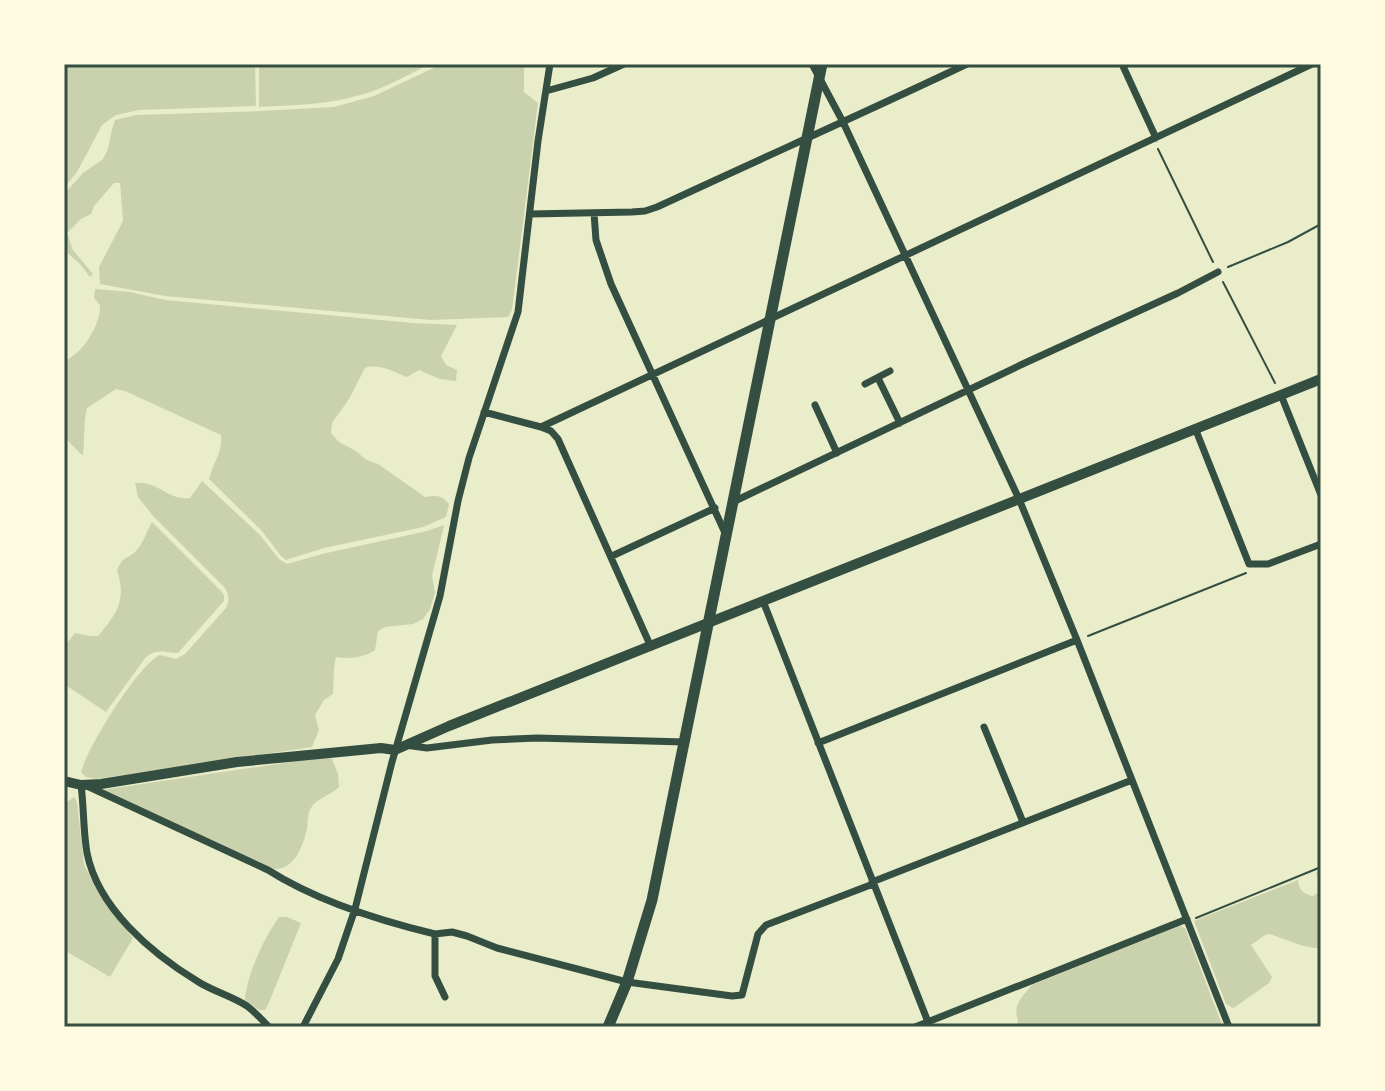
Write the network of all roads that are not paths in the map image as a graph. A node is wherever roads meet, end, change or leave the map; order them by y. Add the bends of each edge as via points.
1 (550, 64) edge
2 (624, 64) edge
3 (812, 64) edge
4 (822, 64) edge
5 (945, 64) edge
6 (967, 64) edge
7 (1122, 64) edge
8 (1312, 64) edge
9 (949, 73) junction
10 (819, 78) junction
11 (546, 91) junction
12 (843, 122) junction
13 (1156, 138) junction
14 (807, 139) junction
15 (594, 213) junction
16 (530, 214) junction
17 (905, 256) junction
18 (1218, 272) road end
19 (770, 320) junction
20 (890, 371) dead end
21 (653, 374) junction
22 (878, 378) junction
23 (1321, 379) edge
24 (865, 384) dead end
25 (968, 390) junction
26 (1281, 395) junction
27 (815, 405) dead end
28 (484, 412) junction
29 (900, 423) junction
30 (541, 427) junction
31 (1195, 428) junction
32 (837, 453) junction
33 (1321, 495) edge
34 (1019, 499) junction
35 (733, 502) junction
36 (715, 508) junction
37 (727, 536) junction
38 (1321, 544) edge
39 (612, 556) junction
40 (763, 601) junction
41 (709, 623) junction
42 (1077, 640) junction
43 (651, 647) junction
44 (984, 727) dead end
45 (685, 742) junction
46 (818, 743) junction
47 (400, 747) junction
48 (1132, 780) junction
49 (64, 781) edge
50 (83, 785) junction
51 (1023, 822) junction
52 (872, 883) junction
53 (355, 909) junction
54 (1188, 920) junction
55 (435, 934) junction
56 (627, 982) junction
57 (445, 997) dead end
58 (928, 1022) junction
59 (269, 1027) edge
60 (303, 1027) edge
61 (608, 1027) edge
62 (915, 1027) edge
63 (1229, 1027) edge

1 - 11 street
2 - 11 street
3 - 10 street
4 - 10 main road
5 - 9 street
6 - 9 street
7 - 13 street
8 - 13 street
9 - 12 street
10 - 12 street
10 - 14 main road
11 - 16 street
12 - 14 street
12 - 17 street
13 - 17 street
14 - 15 street via 657,207
14 - 19 main road
15 - 16 street
15 - 21 street via 602,259
16 - 28 street via 518,312
17 - 19 street
17 - 25 street
18 - 25 street
19 - 21 street
19 - 35 main road
20 - 22 street
21 - 30 street
21 - 36 street
22 - 24 street
22 - 29 street
23 - 26 main road
25 - 29 street
25 - 34 street
26 - 31 main road
26 - 33 street
27 - 32 street
28 - 30 street
28 - 47 street
29 - 32 street
30 - 39 street via 558,439
31 - 34 main road
31 - 38 street via 1249,564 1268,564
32 - 35 street
34 - 40 main road
34 - 42 street
35 - 37 main road
36 - 37 street
36 - 39 street
37 - 41 main road
39 - 43 street
40 - 41 main road
40 - 46 street
41 - 43 main road
41 - 45 main road
42 - 46 street
42 - 48 street
43 - 47 main road
44 - 51 street
45 - 47 street via 537,738
45 - 56 main road via 652,900
46 - 52 street
47 - 50 main road via 237,762
47 - 53 street
48 - 51 street
48 - 54 street
49 - 50 main road
50 - 53 street via 310,893
50 - 59 street via 87,852 103,893 145,944 202,985 246,1005
51 - 52 street
52 - 56 street via 766,925 758,934 742,995
52 - 58 street
53 - 55 street
53 - 60 street via 338,959
54 - 58 street
54 - 63 street
55 - 56 street via 452,932
55 - 57 street via 435,976
56 - 61 main road
58 - 62 street

